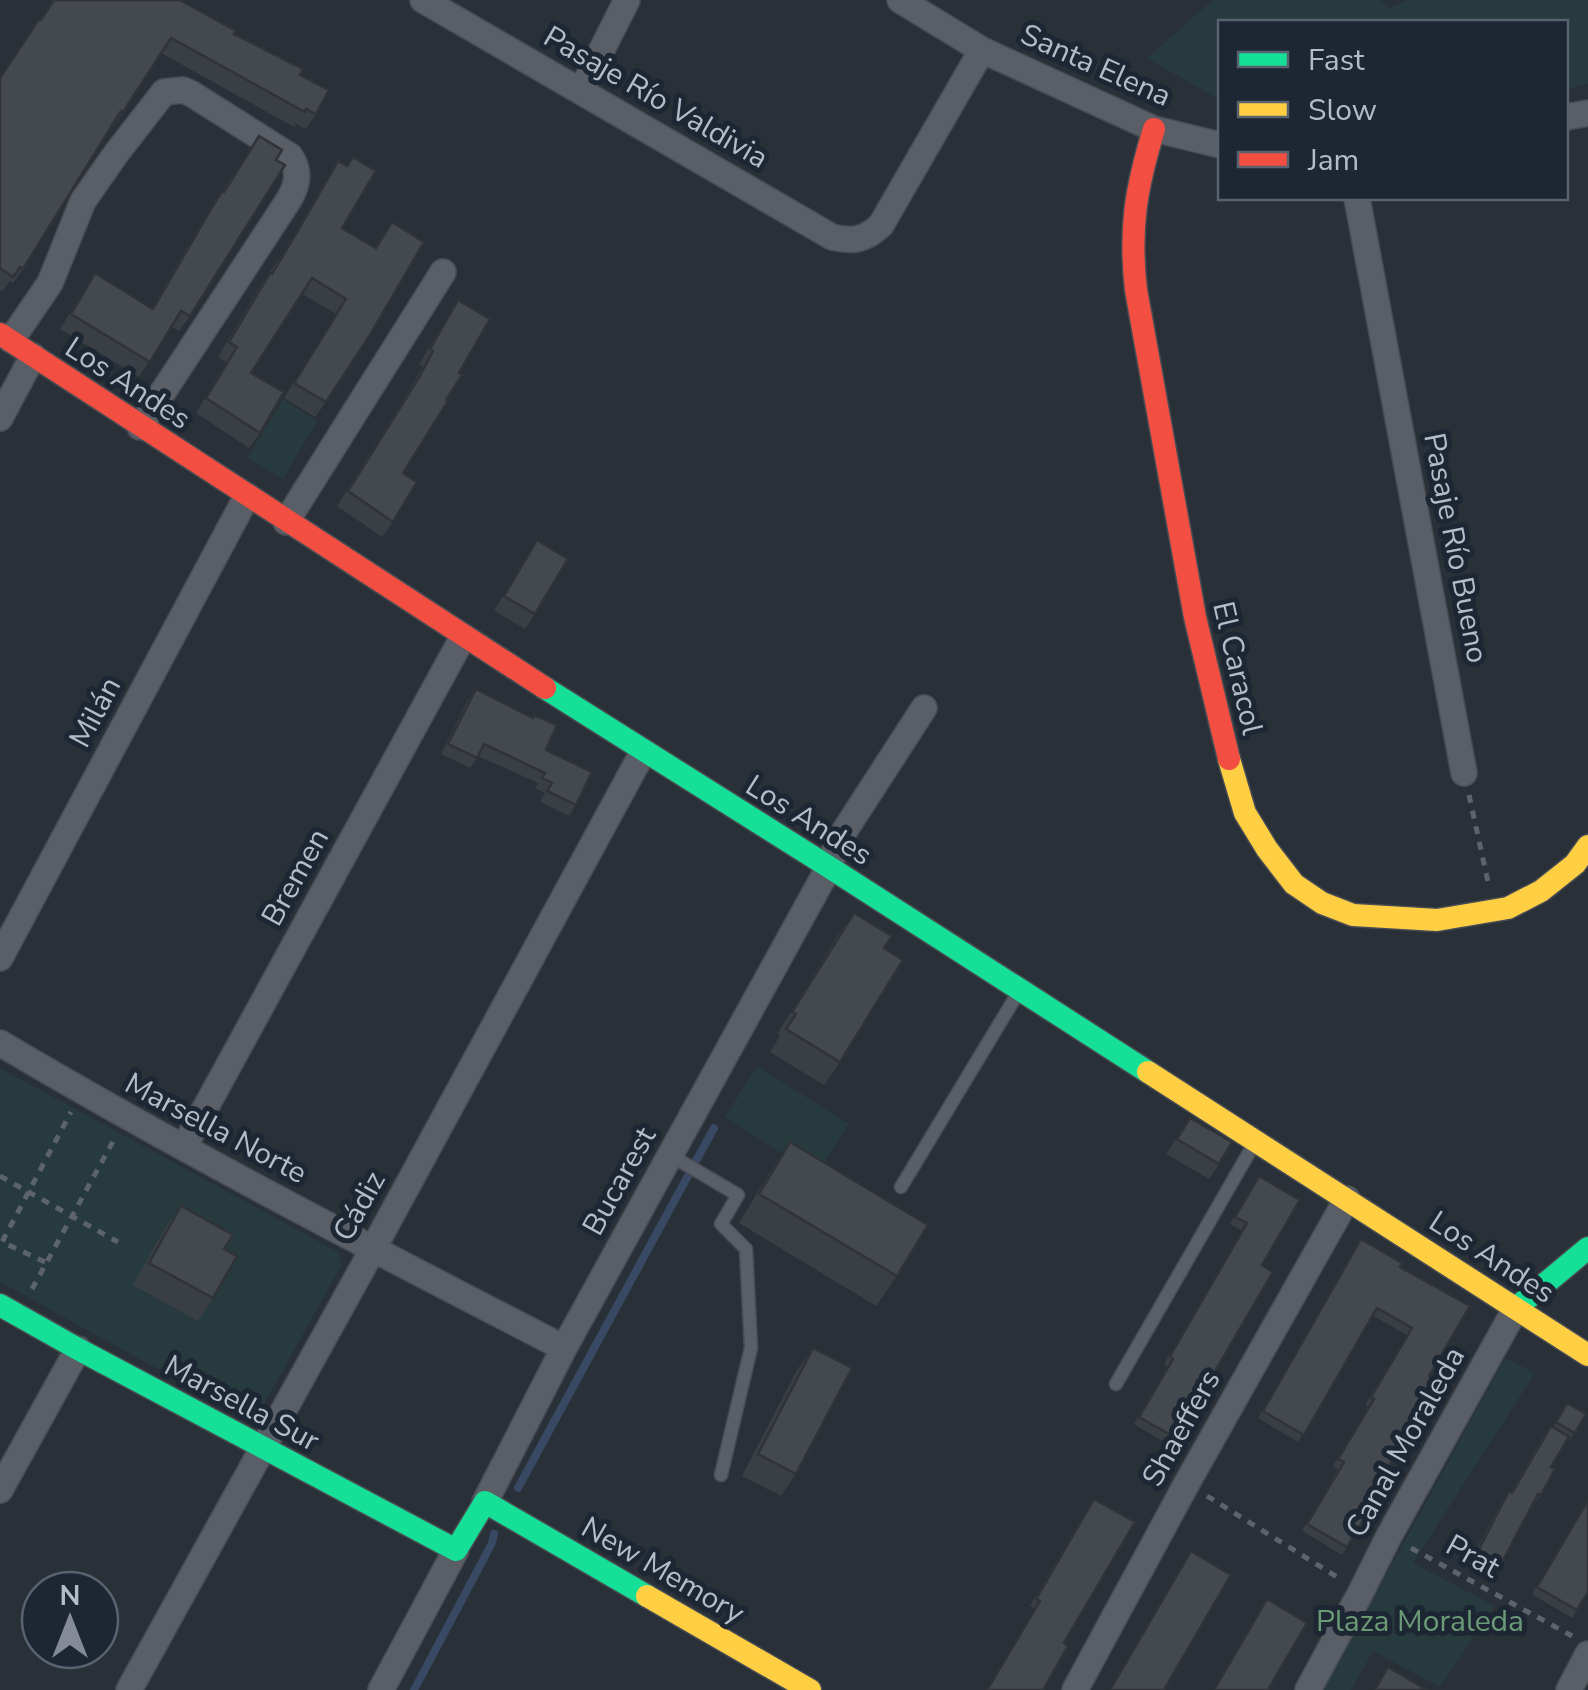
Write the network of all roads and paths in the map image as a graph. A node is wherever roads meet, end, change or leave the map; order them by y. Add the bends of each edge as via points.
1 (423, 0) edge
2 (627, 0) edge
3 (900, 0) edge
4 (982, 50) junction
5 (581, 91) junction
6 (1154, 129) junction
7 (1218, 145) edge
8 (1357, 200) edge
9 (443, 272) dead end
10 (5, 337) edge
11 (33, 356) junction
12 (0, 418) edge
13 (140, 427) junction
14 (247, 496) junction
15 (286, 522) junction
16 (463, 638) junction
17 (924, 708) dead end
18 (643, 752) junction
19 (1464, 773) joint
20 (1588, 846) edge
21 (828, 867) junction
22 (1494, 910) junction
23 (0, 958) edge
24 (1019, 991) junction
25 (0, 1043) edge
26 (82, 1092) junction
27 (127, 1116) junction
28 (1255, 1142) junction
29 (184, 1147) junction
30 (670, 1155) junction
31 (0, 1176) edge
32 (901, 1187) dead end
33 (28, 1191) junction
34 (1347, 1199) junction
35 (71, 1216) junction
36 (118, 1242) dead end
37 (1588, 1248) edge
38 (373, 1249) junction
39 (46, 1263) junction
40 (1516, 1308) junction
41 (9, 1310) edge
42 (564, 1348) junction
43 (78, 1349) junction
44 (1588, 1355) edge
45 (1116, 1384) dead end
46 (262, 1448) junction
47 (721, 1476) dead end
48 (1186, 1483) junction
49 (0, 1490) edge
50 (486, 1502) junction
51 (1389, 1536) junction
52 (456, 1550) junction
53 (1361, 1592) junction
54 (1580, 1645) edge
55 (129, 1690) edge
56 (381, 1690) edge
57 (810, 1690) edge
58 (1075, 1690) edge
59 (1308, 1690) edge
60 (1570, 1690) edge

1 - 5 street, Pasaje Río Valdivia
2 - 5 street
3 - 4 street, Santa Elena
4 - 5 street, Pasaje Río Valdivia via 881,225 859,240 832,236
4 - 6 street, Santa Elena
6 - 7 street, Santa Elena
6 - 22 street, El Caracol via 1132,222 1138,312 1195,617 1245,813 1294,884 1353,916 1436,920
8 - 19 street, Pasaje Río Bueno
9 - 15 street
10 - 11 street, Los Andes
10 - 13 street via 50,284 83,202 164,92 192,94 290,156 298,176 290,198
11 - 12 street
11 - 13 street, Los Andes
13 - 14 street, Los Andes
14 - 15 street, Los Andes
14 - 23 street, Milán
15 - 16 street, Los Andes
16 - 18 street, Los Andes
16 - 29 street, Bremen
17 - 21 street, Bucarest
18 - 21 street, Los Andes
18 - 38 street, Cádiz
19 - 22 path
20 - 22 street, El Caracol via 1541,891
21 - 24 street, Los Andes
21 - 30 street, Bucarest
24 - 28 street, Los Andes
24 - 32 lane
25 - 26 street, Marsella Norte
26 - 27 street, Marsella Norte
26 - 33 path
27 - 29 street, Marsella Norte
27 - 35 path
28 - 34 street, Los Andes
28 - 45 lane
29 - 38 street, Marsella Norte
30 - 42 street, Bucarest
30 - 47 lane via 738,1195 721,1224 746,1249 751,1348
31 - 33 path
33 - 35 path
33 - 39 path via 2,1242
34 - 40 street, Los Andes
34 - 48 street, Shaeffers
35 - 36 path
35 - 39 path
37 - 40 street, Canal Moraleda
38 - 42 street, Marsella Norte
38 - 46 street, Cádiz
39 - 41 path
40 - 44 street, Los Andes
40 - 51 street, Canal Moraleda
41 - 43 street, Marsella Sur
42 - 50 street, Bucarest
43 - 46 street, Marsella Sur
43 - 49 street
46 - 52 street, Marsella Sur
46 - 55 street, Cádiz
48 - 53 path
48 - 58 street, Shaeffers
50 - 52 street, Bucarest
50 - 57 street, New Memory
51 - 53 street, Canal Moraleda
51 - 54 path, Prat
52 - 56 street, Bucarest
53 - 59 street, Canal Moraleda
54 - 60 street

